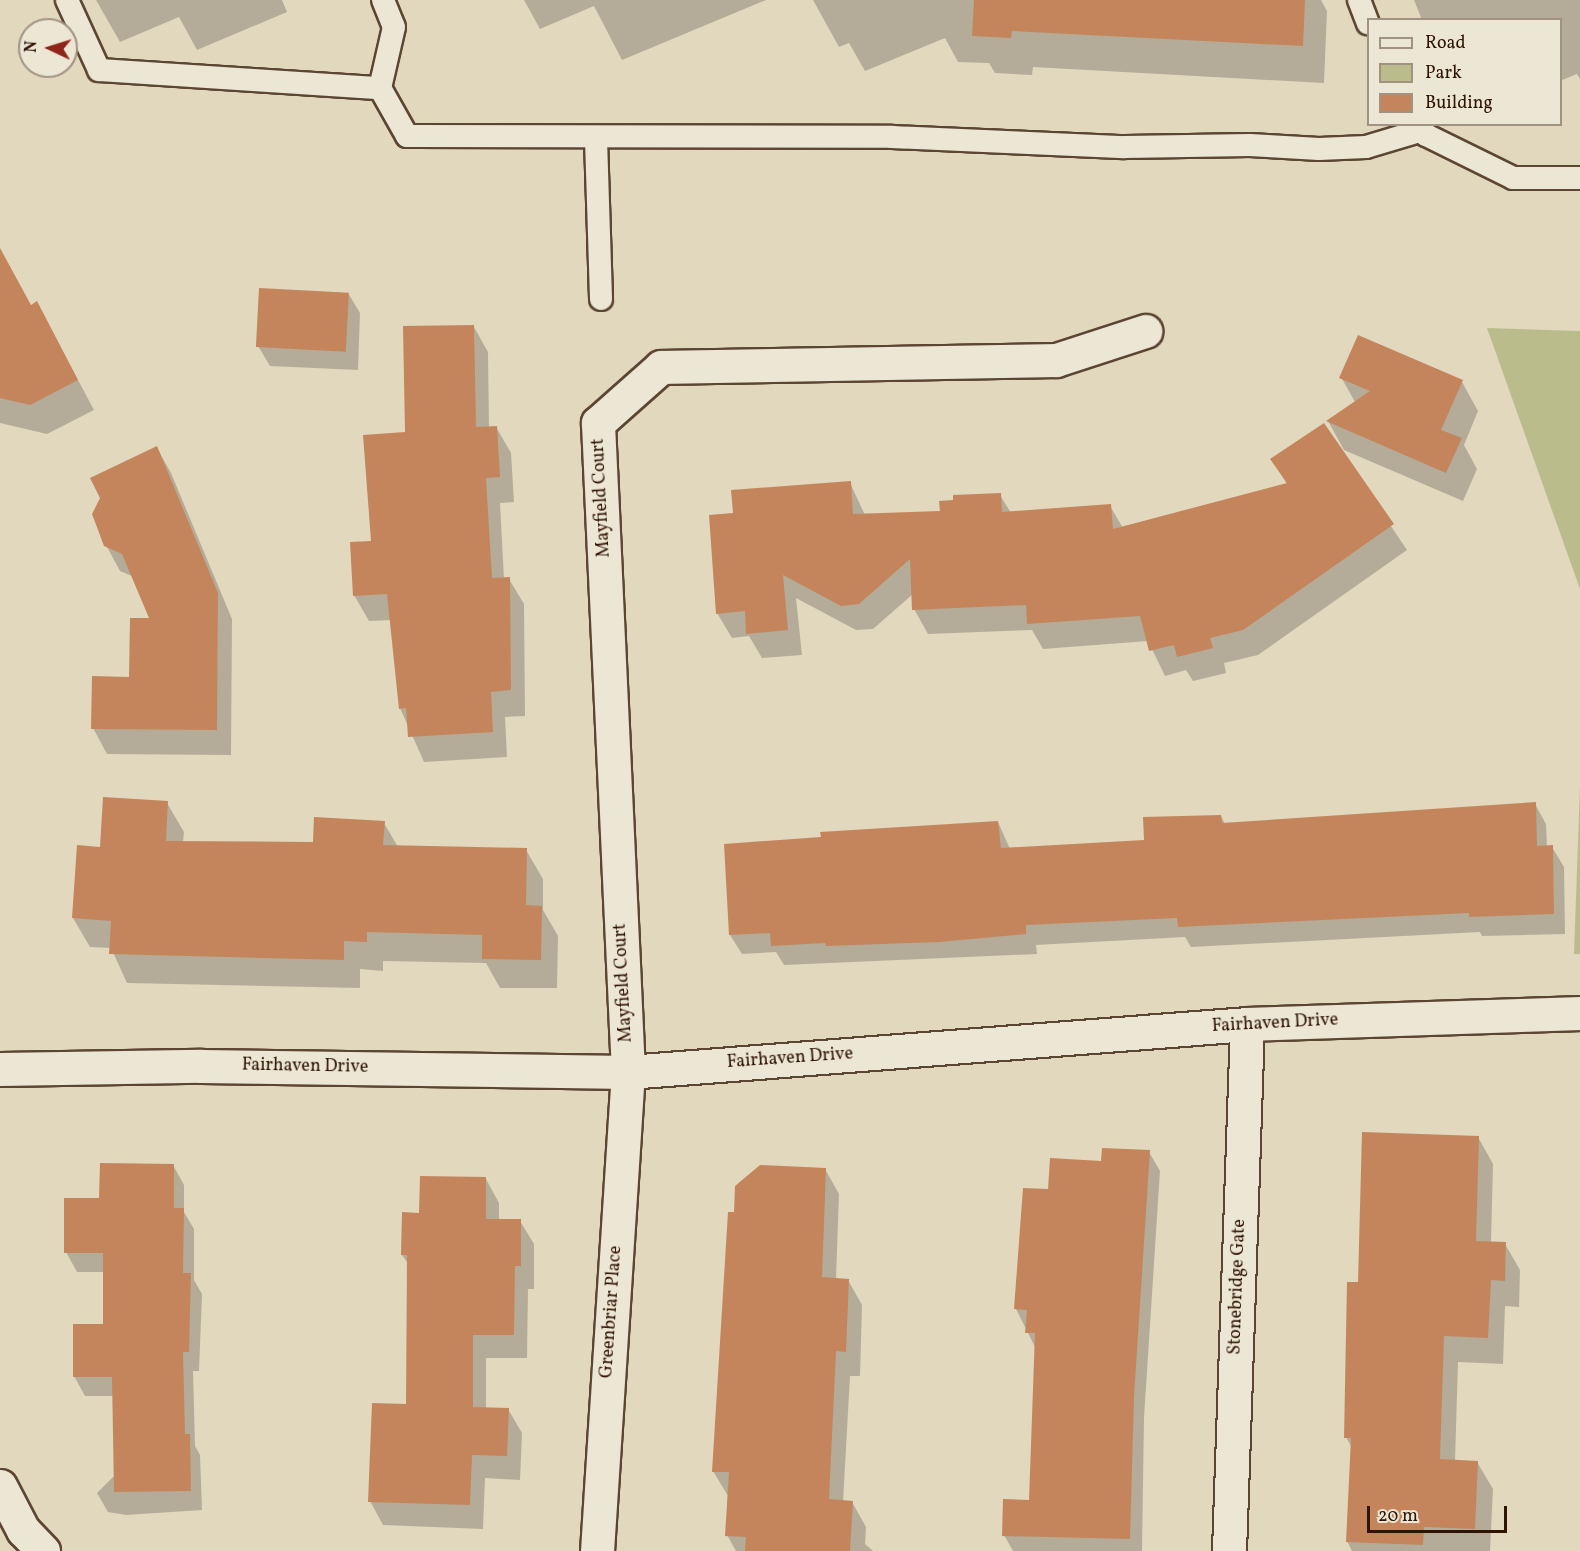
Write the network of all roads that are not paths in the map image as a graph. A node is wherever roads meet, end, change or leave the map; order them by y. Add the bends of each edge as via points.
1 (67, 0) edge
2 (383, 0) edge
3 (1359, 0) edge
4 (1367, 20) edge
5 (380, 88) junction
6 (1421, 128) edge
7 (596, 139) junction
8 (1580, 178) edge
9 (601, 298) dead end
10 (1145, 332) dead end
11 (1580, 1013) edge
12 (1247, 1024) junction
13 (0, 1069) edge
14 (628, 1072) junction
15 (0, 1486) edge
16 (43, 1551) edge
17 (597, 1551) edge
18 (1229, 1551) edge

1 - 5 lane via 99,70
2 - 5 lane via 394,27
3 - 4 lane
5 - 7 lane via 407,136
6 - 7 lane via 1366,147 1319,149 1250,145 1125,147 892,137
6 - 8 lane via 1513,178
7 - 9 lane
10 - 14 street, Mayfield Court via 1056,360 661,367 598,423
11 - 12 street, Fairhaven Drive
12 - 14 street, Fairhaven Drive
12 - 18 street, Stonebridge Gate
13 - 14 street, Fairhaven Drive via 201,1066
14 - 17 street, Greenbriar Place
15 - 16 street via 23,1530

